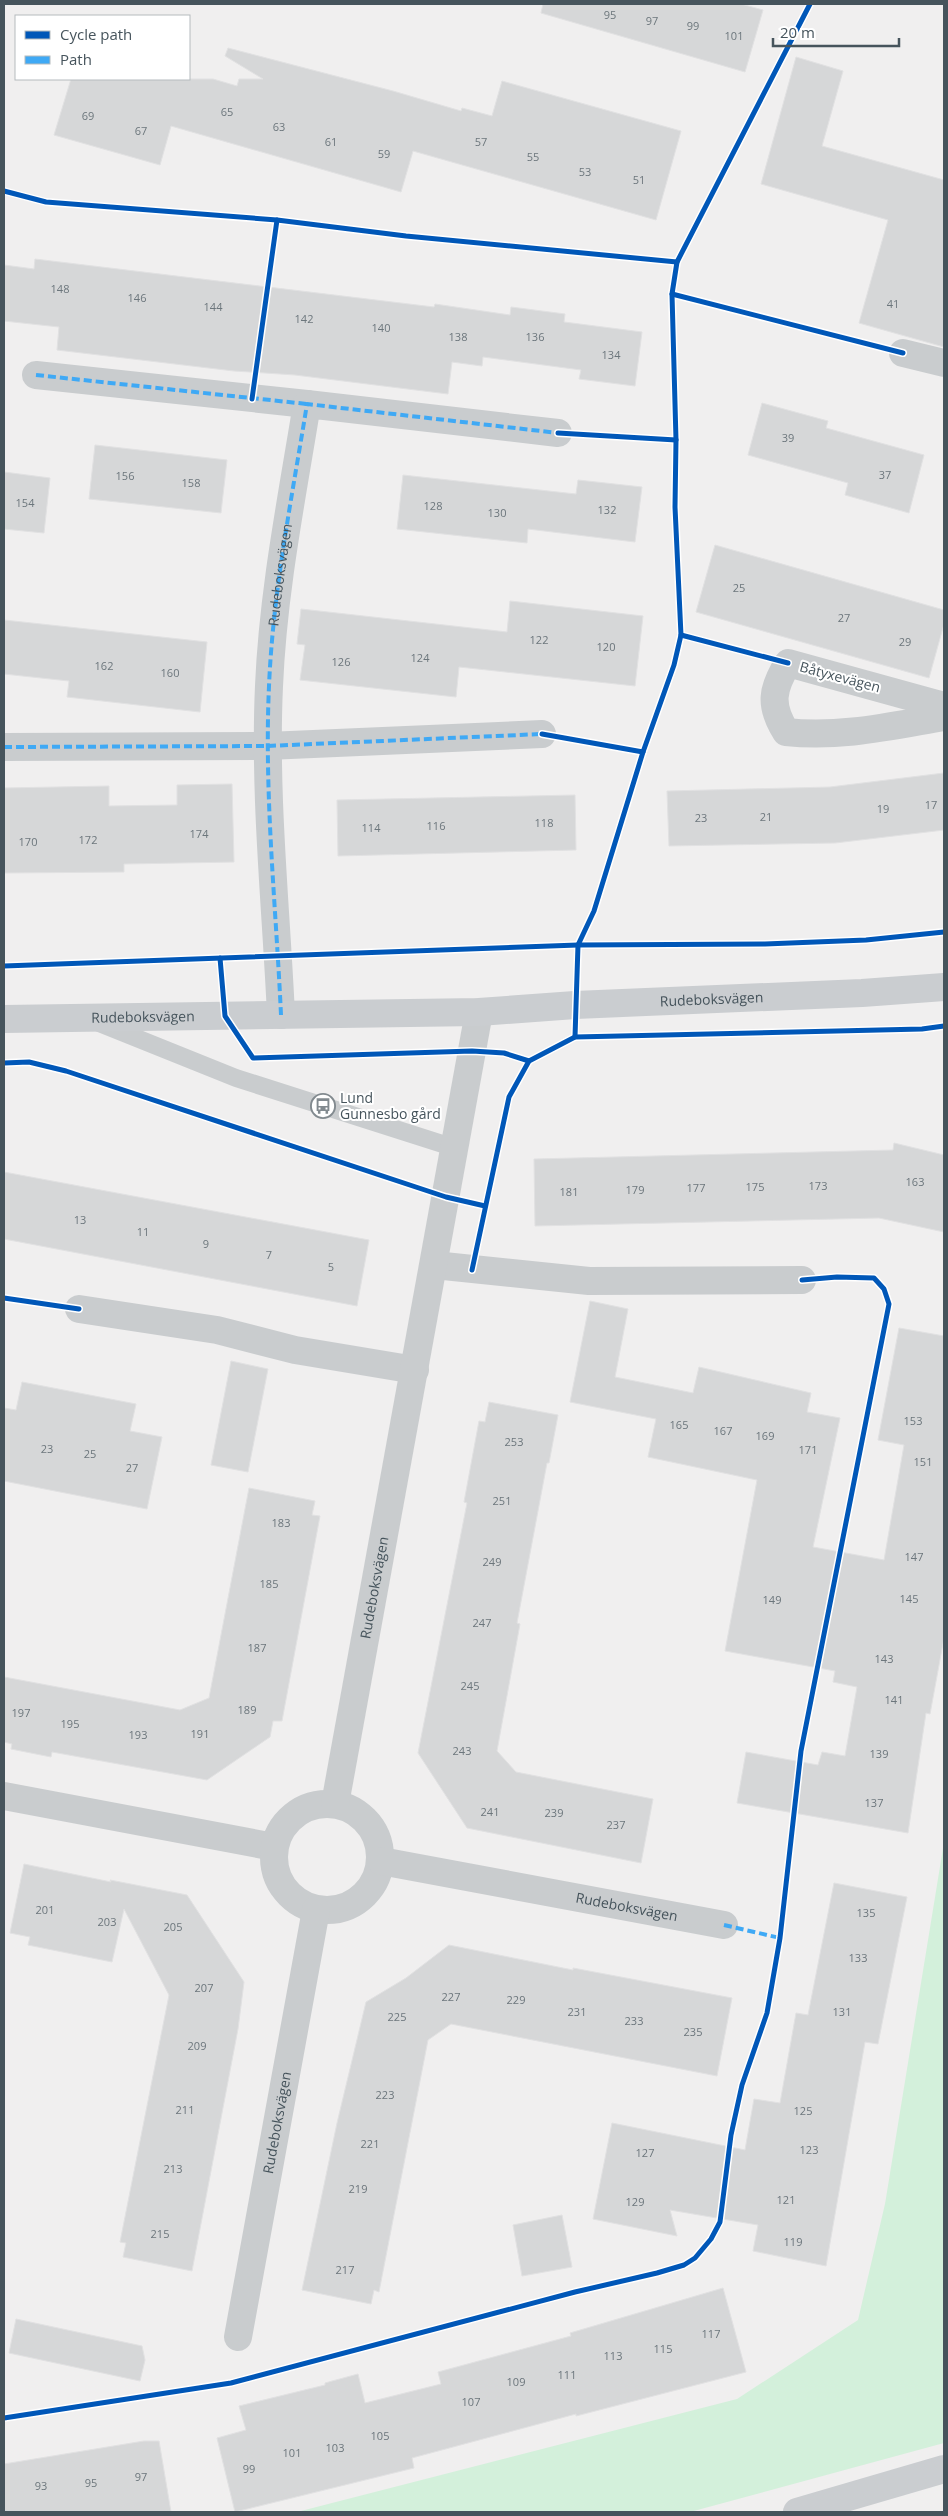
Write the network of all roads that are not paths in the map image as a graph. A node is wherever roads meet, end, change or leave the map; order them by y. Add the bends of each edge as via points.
1 (903, 353) dead end
2 (944, 363) edge
3 (36, 375) dead end
4 (307, 404) junction
5 (558, 432) dead end
6 (944, 706) edge
7 (944, 716) edge
8 (542, 734) dead end
9 (267, 746) junction
10 (4, 747) edge
11 (944, 987) edge
12 (479, 1012) junction
13 (280, 1015) junction
14 (85, 1017) junction
15 (4, 1019) edge
16 (455, 1148) junction
17 (434, 1266) junction
18 (802, 1280) dead end
19 (79, 1309) dead end
20 (415, 1370) junction
21 (4, 1796) edge
22 (335, 1804) junction
23 (274, 1848) junction
24 (381, 1861) junction
25 (316, 1910) junction
26 (724, 1925) dead end
27 (238, 2337) dead end
28 (944, 2469) edge
29 (797, 2512) edge

1 - 2 street
3 - 4 street
4 - 5 street
4 - 9 street, Rudeboksvägen via 274,610
6 - 7 street, Båtyxevägen via 788,663 774,694 775,712 786,732 853,733
8 - 9 street
9 - 10 street
9 - 13 street, Rudeboksvägen
11 - 12 street, Rudeboksvägen
12 - 13 street, Rudeboksvägen
12 - 16 street, Rudeboksvägen
13 - 14 street, Rudeboksvägen
14 - 15 street, Rudeboksvägen
14 - 16 lane via 236,1078
16 - 17 street, Rudeboksvägen
17 - 18 street via 589,1281
17 - 20 street, Rudeboksvägen
19 - 20 street via 217,1330 295,1350
20 - 22 street, Rudeboksvägen
21 - 23 street
22 - 23 street via 317,1804 301,1810 288,1820
22 - 24 street via 350,1808 374,1830 380,1845
23 - 25 street via 274,1864 288,1894
24 - 25 street via 367,1894 352,1905
24 - 26 street, Rudeboksvägen
25 - 27 street, Rudeboksvägen
28 - 29 street

